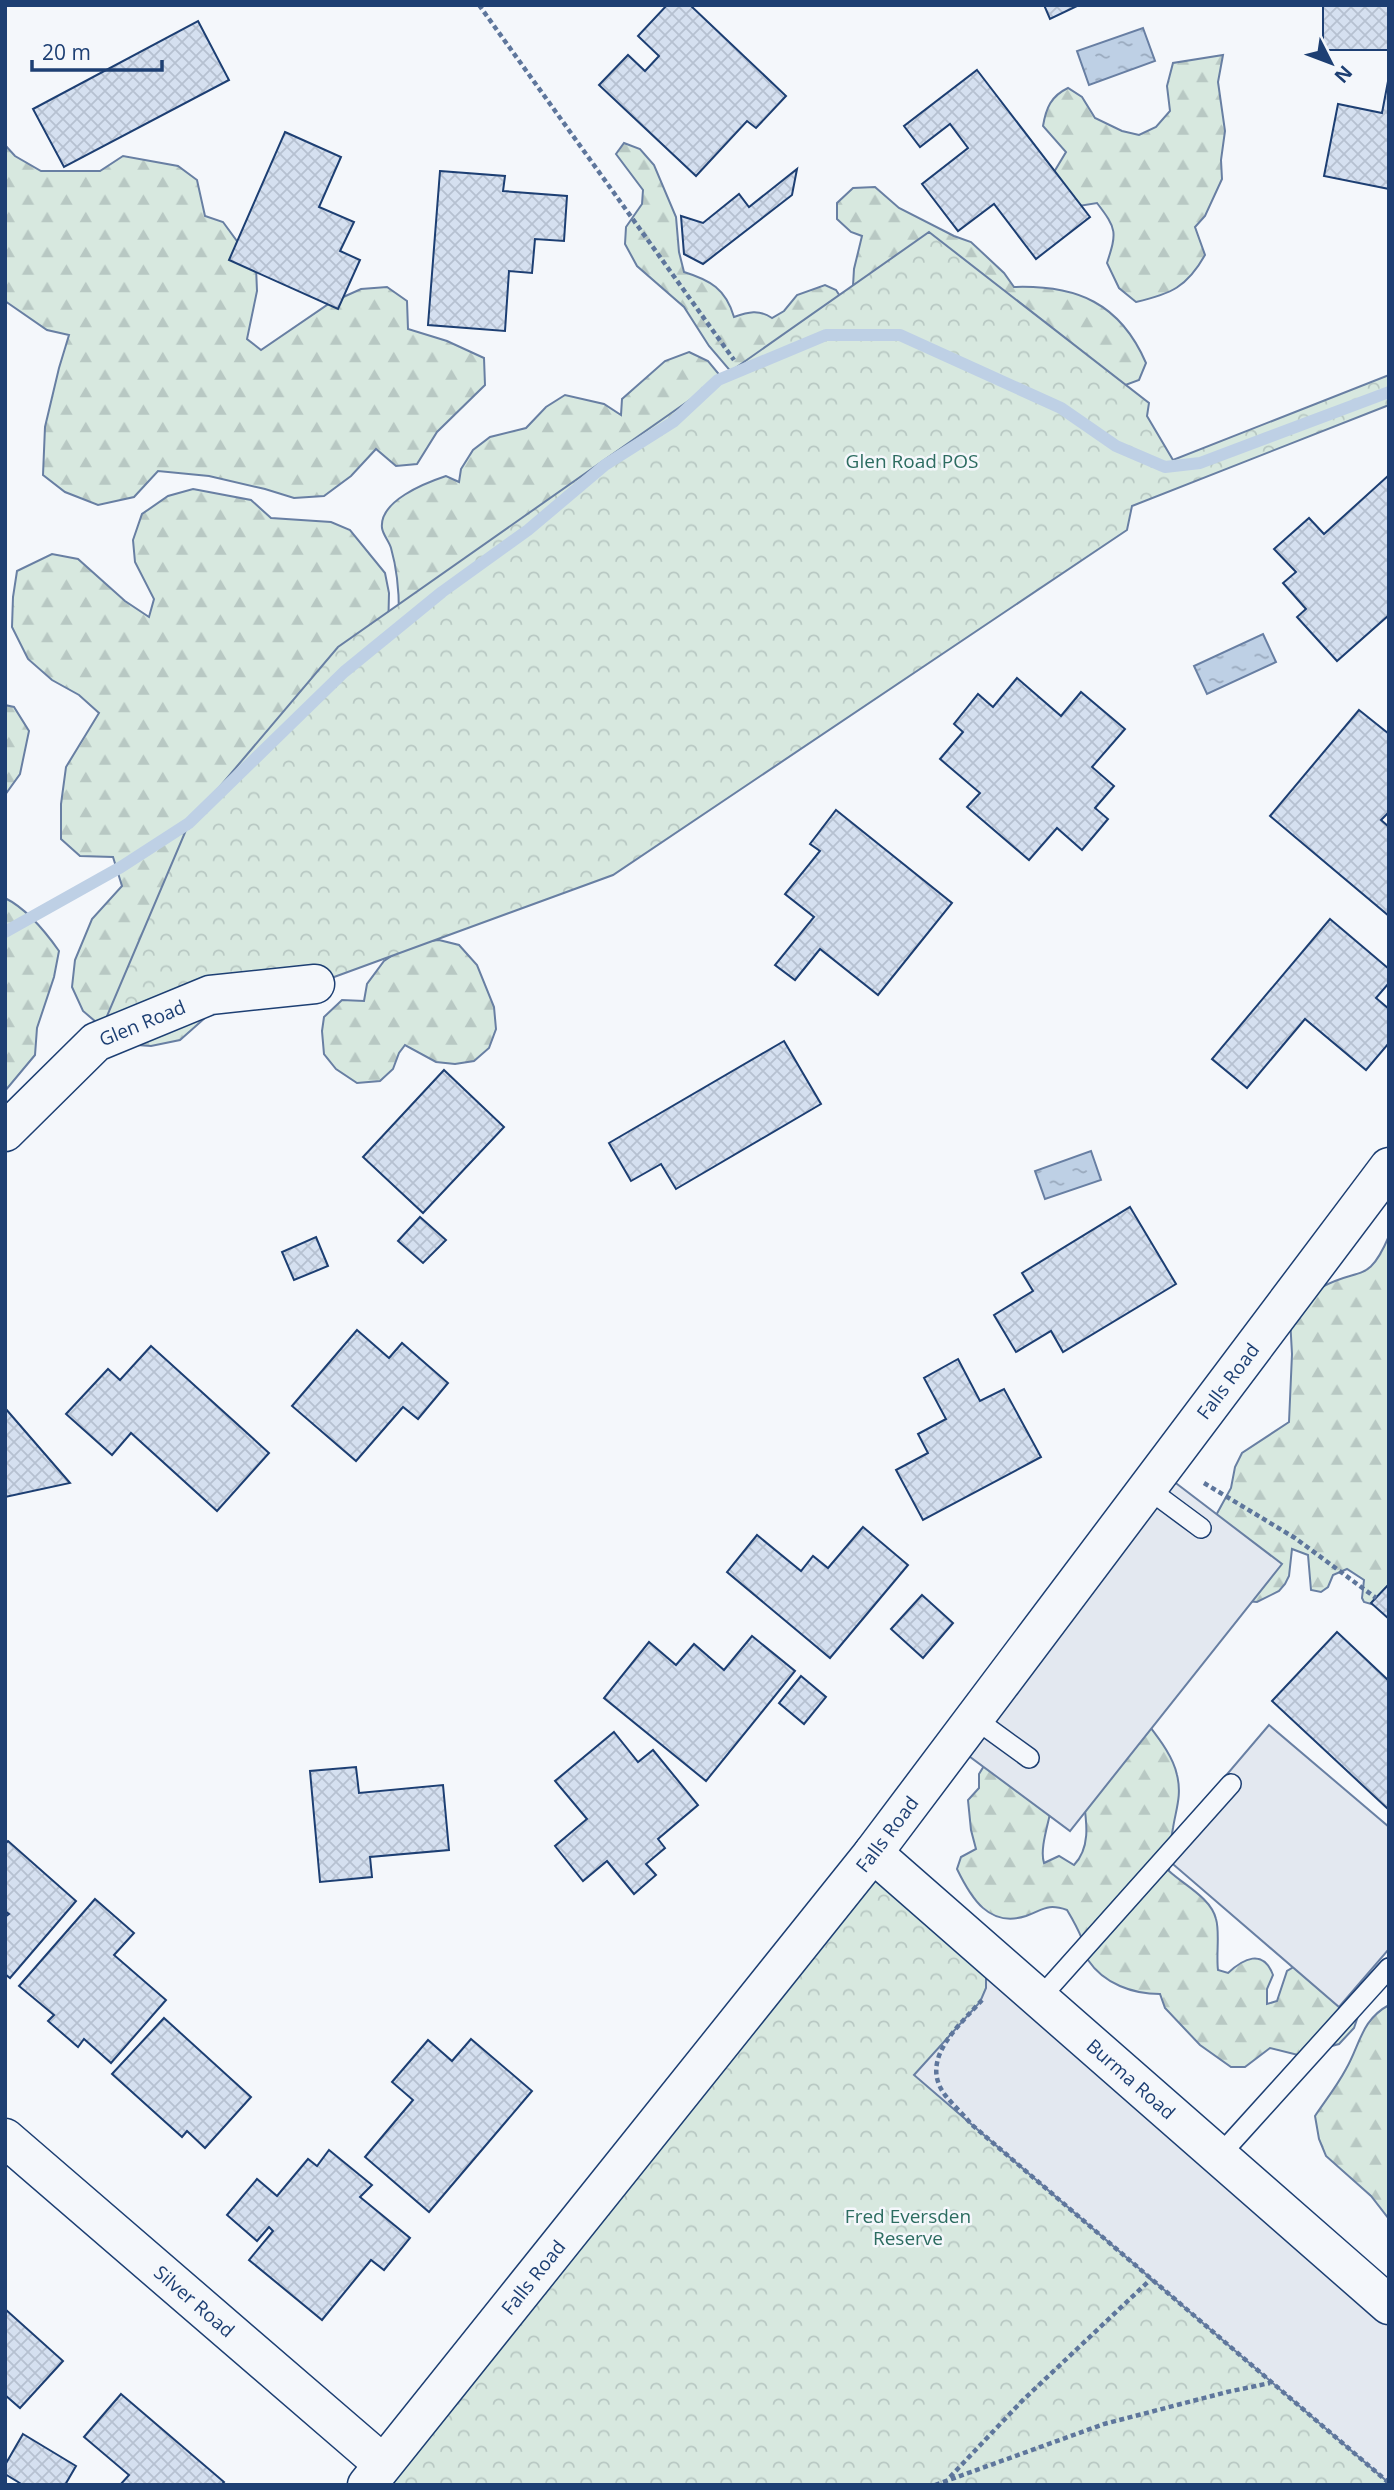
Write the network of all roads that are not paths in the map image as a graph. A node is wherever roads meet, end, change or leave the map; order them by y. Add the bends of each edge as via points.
1 (315, 984) dead end
2 (5, 1132) edge
3 (1389, 1167) edge
4 (1157, 1475) junction
5 (1201, 1528) dead end
6 (974, 1718) junction
7 (1030, 1758) dead end
8 (1231, 1784) dead end
9 (873, 1853) junction
10 (1389, 1968) edge
11 (1039, 1999) junction
12 (5, 2138) edge
13 (1219, 2156) junction
14 (1389, 2305) edge
15 (375, 2475) edge

1 - 2 street, Glen Road via 210,995 96,1042
3 - 4 street, Falls Road
4 - 5 lane
4 - 6 street, Falls Road
6 - 7 lane
6 - 9 street, Falls Road
8 - 11 lane
9 - 11 street, Burma Road
9 - 15 street, Falls Road
10 - 13 lane
11 - 13 street, Burma Road
12 - 15 street, Silver Road
13 - 14 street, Burma Road

